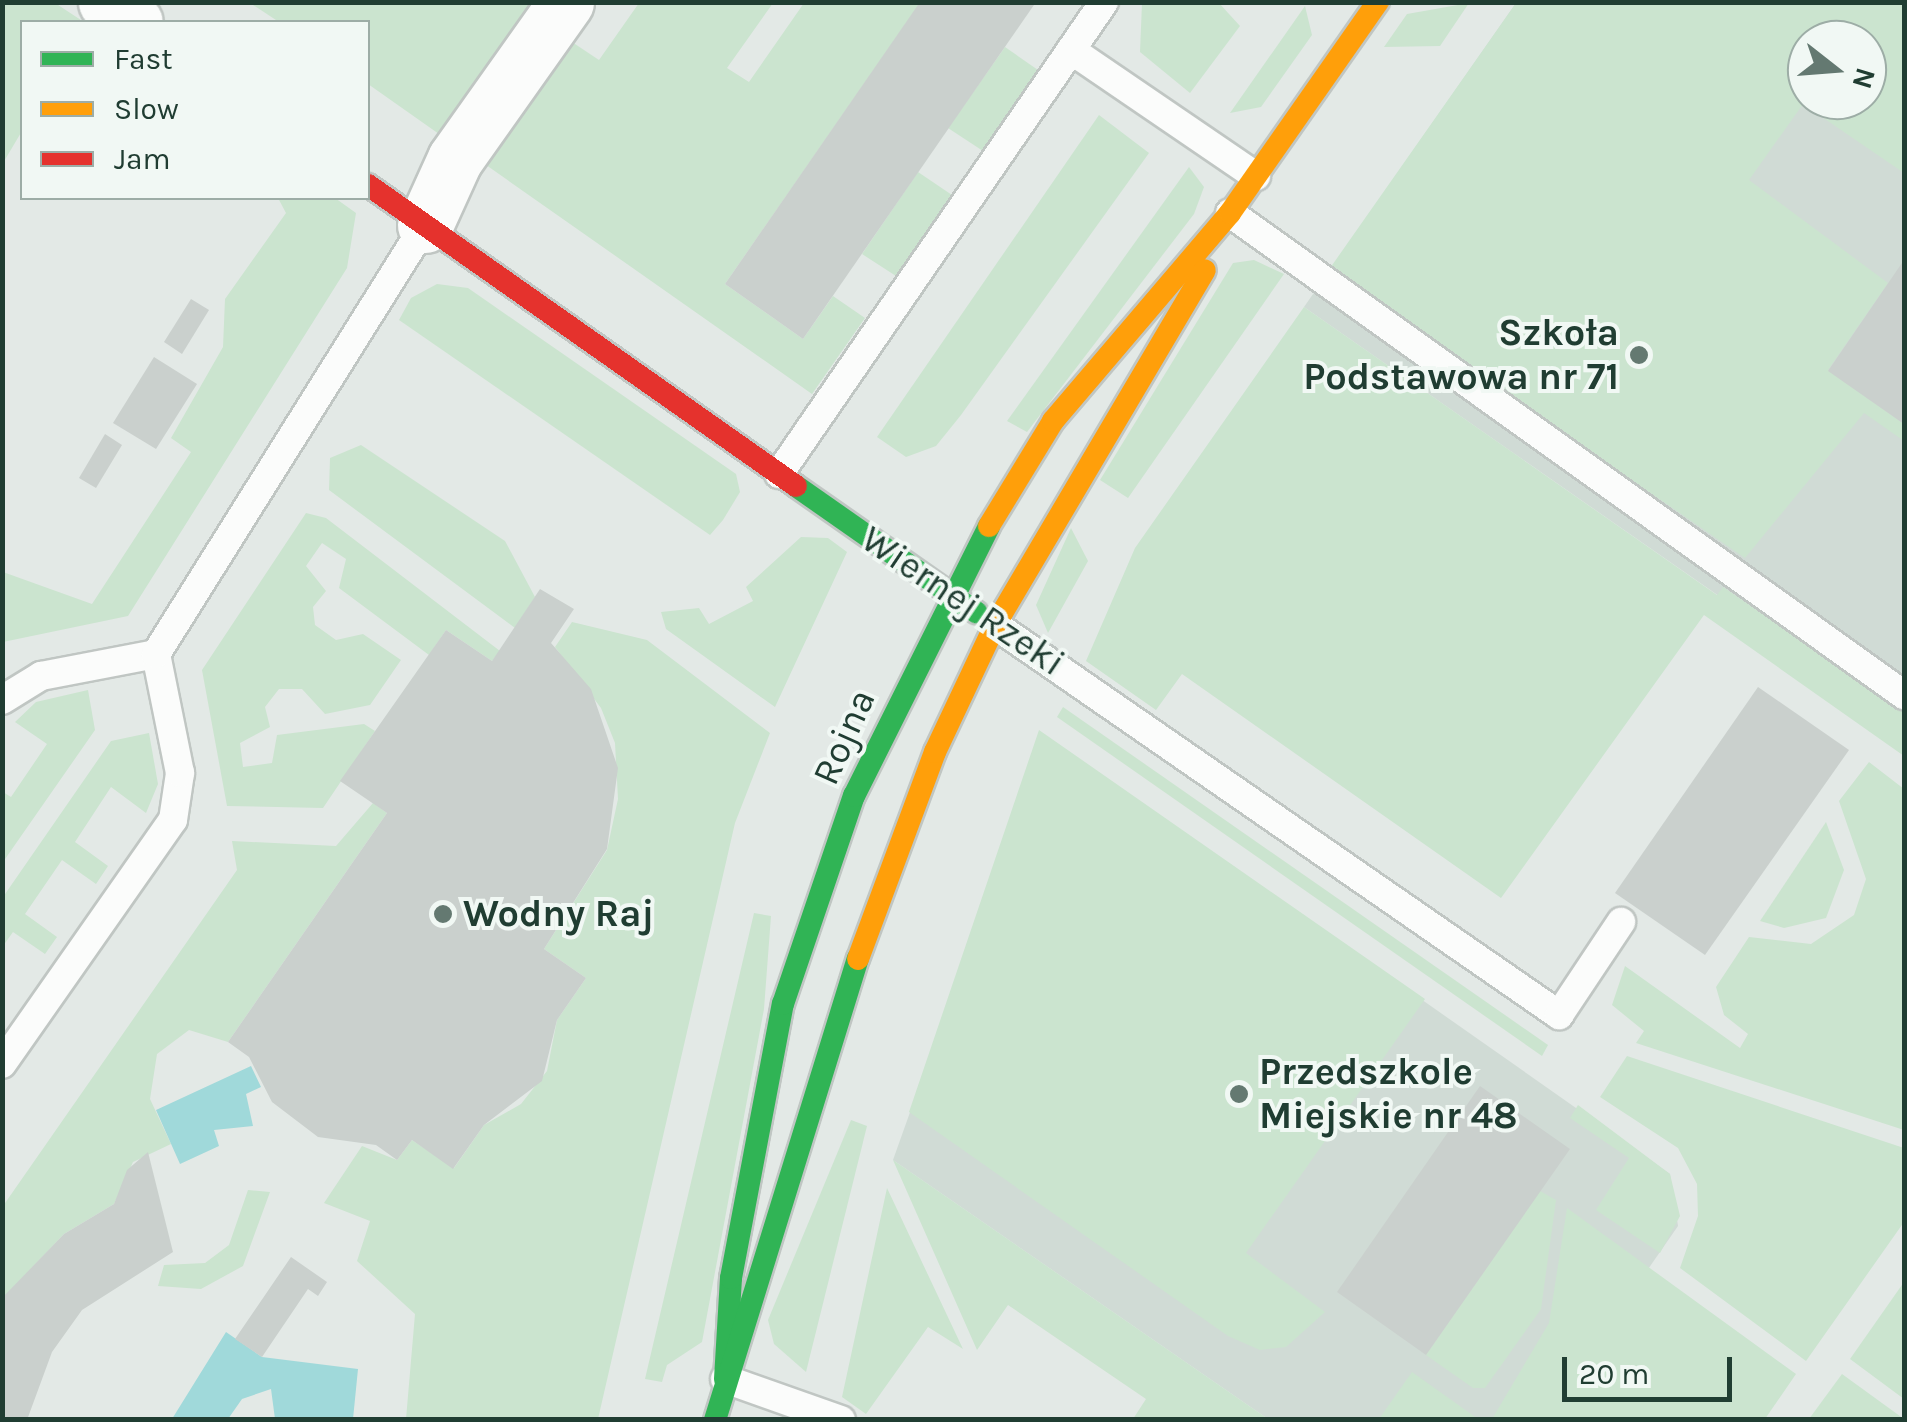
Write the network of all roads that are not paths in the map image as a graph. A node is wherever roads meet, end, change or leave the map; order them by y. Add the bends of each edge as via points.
1 (106, 2) edge
2 (566, 2) edge
3 (1104, 2) edge
4 (1378, 2) edge
5 (131, 20) edge
6 (1071, 50) junction
7 (1256, 176) junction
8 (370, 186) edge
9 (1230, 213) junction
10 (425, 225) junction
11 (779, 474) junction
12 (948, 592) junction
13 (995, 626) junction
14 (156, 654) junction
15 (1904, 695) edge
16 (2, 700) edge
17 (1621, 922) dead end
18 (2, 1064) edge
19 (726, 1379) junction
20 (715, 1420) edge
21 (840, 1420) edge

1 - 5 street
2 - 10 street via 455,159
3 - 6 lane
4 - 7 street, Rojna
6 - 7 lane
6 - 11 lane
7 - 9 street, Rojna
8 - 10 street, Wiernej Rzeki
9 - 12 street, Rojna via 1052,421
9 - 13 street, Rojna via 1201,279
9 - 15 lane
10 - 11 street, Wiernej Rzeki
10 - 14 lane
11 - 12 street, Wiernej Rzeki
12 - 13 street, Wiernej Rzeki
12 - 19 street, Rojna via 854,796 783,1004 731,1278
13 - 17 lane, Wiernej Rzeki via 1559,1015
13 - 19 street, Rojna via 879,890
14 - 16 lane via 41,676
14 - 18 lane via 180,773 173,820
19 - 20 street, Rojna
19 - 21 lane

